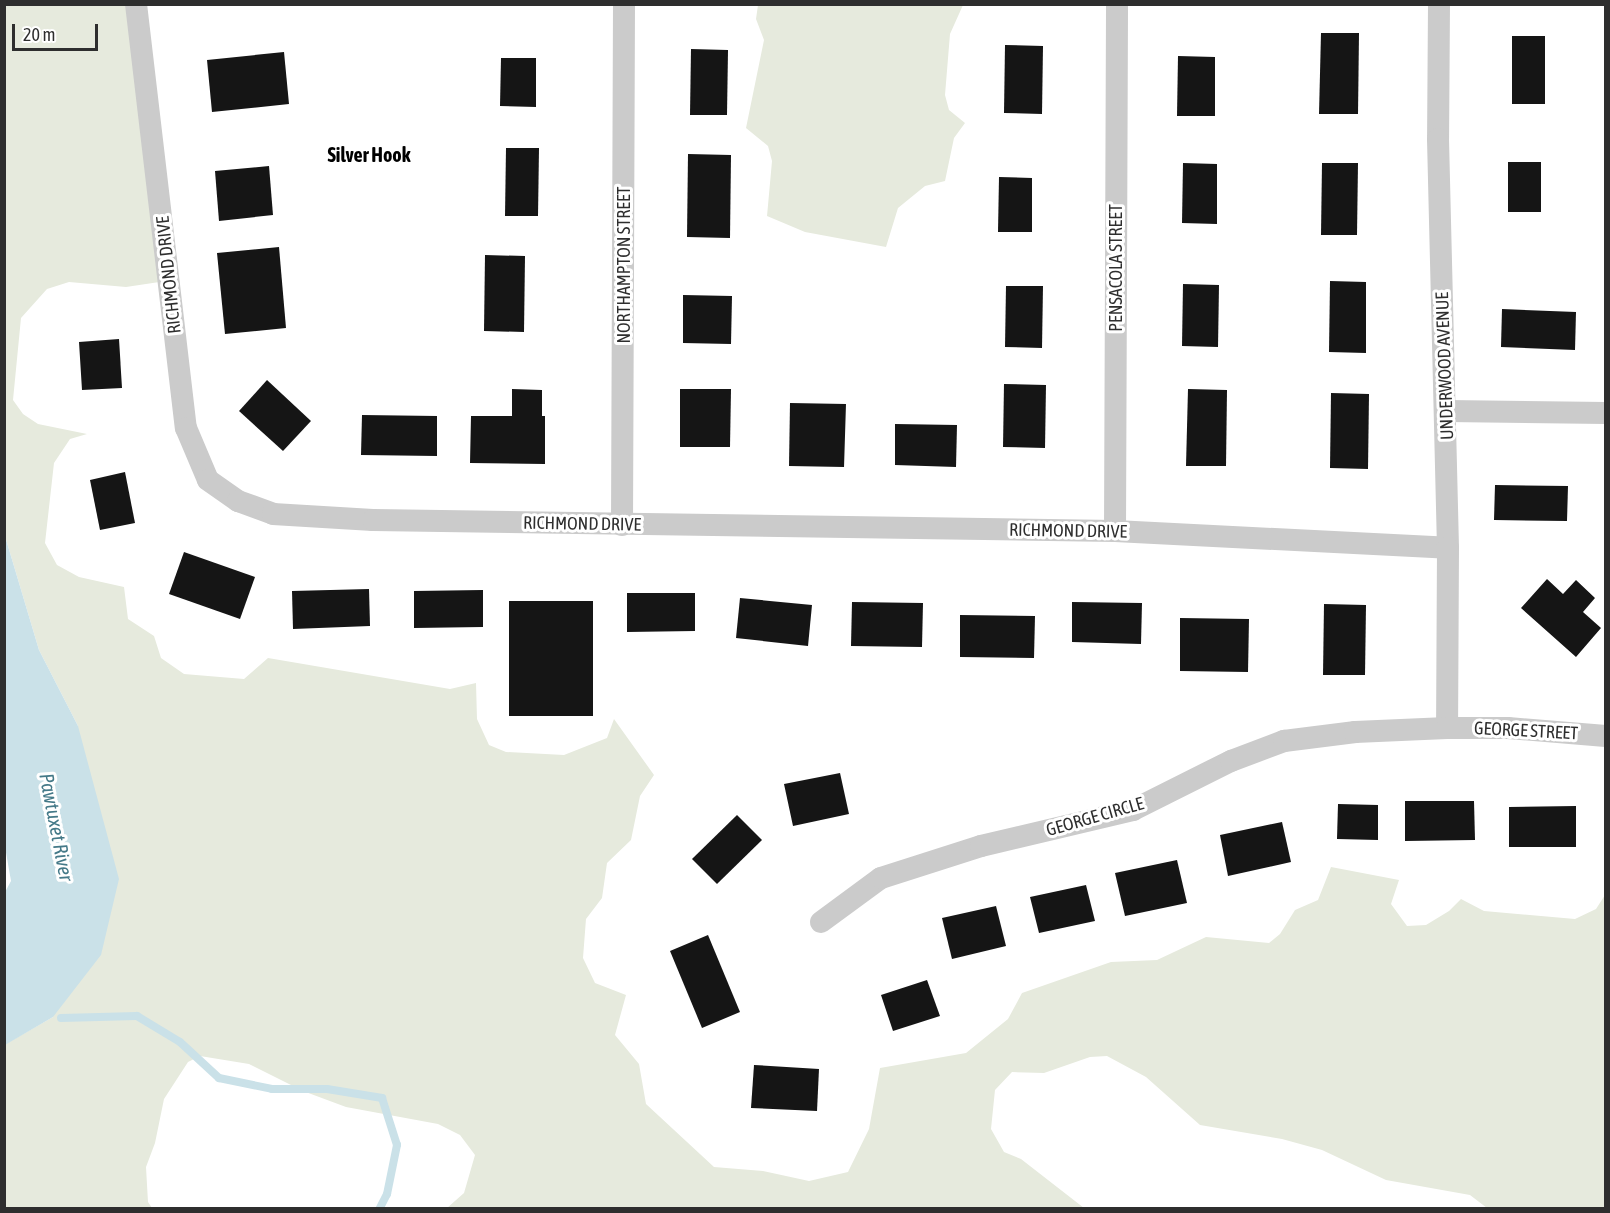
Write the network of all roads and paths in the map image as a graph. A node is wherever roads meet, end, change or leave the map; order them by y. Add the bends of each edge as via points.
1 (136, 4) edge
2 (624, 4) edge
3 (1117, 4) edge
4 (1439, 4) edge
5 (1446, 411) junction
6 (1605, 413) edge
7 (622, 525) junction
8 (1115, 531) junction
9 (1448, 548) junction
10 (1447, 728) junction
11 (1605, 736) edge
12 (821, 922) dead end

1 - 7 street, RICHMOND DRIVE via 186,428 208,480 238,501 273,514
2 - 7 street, NORTHAMPTON STREET
3 - 8 street, PENSACOLA STREET
4 - 5 street, UNDERWOOD AVENUE via 1438,139
5 - 6 street
5 - 9 street, UNDERWOOD AVENUE
7 - 8 street, RICHMOND DRIVE
8 - 9 street, RICHMOND DRIVE
9 - 10 street, UNDERWOOD AVENUE
10 - 11 street, GEORGE STREET via 1508,728
10 - 12 street, GEORGE CIRCLE via 1355,732 1284,741 1231,761 1133,810 981,846 881,878

